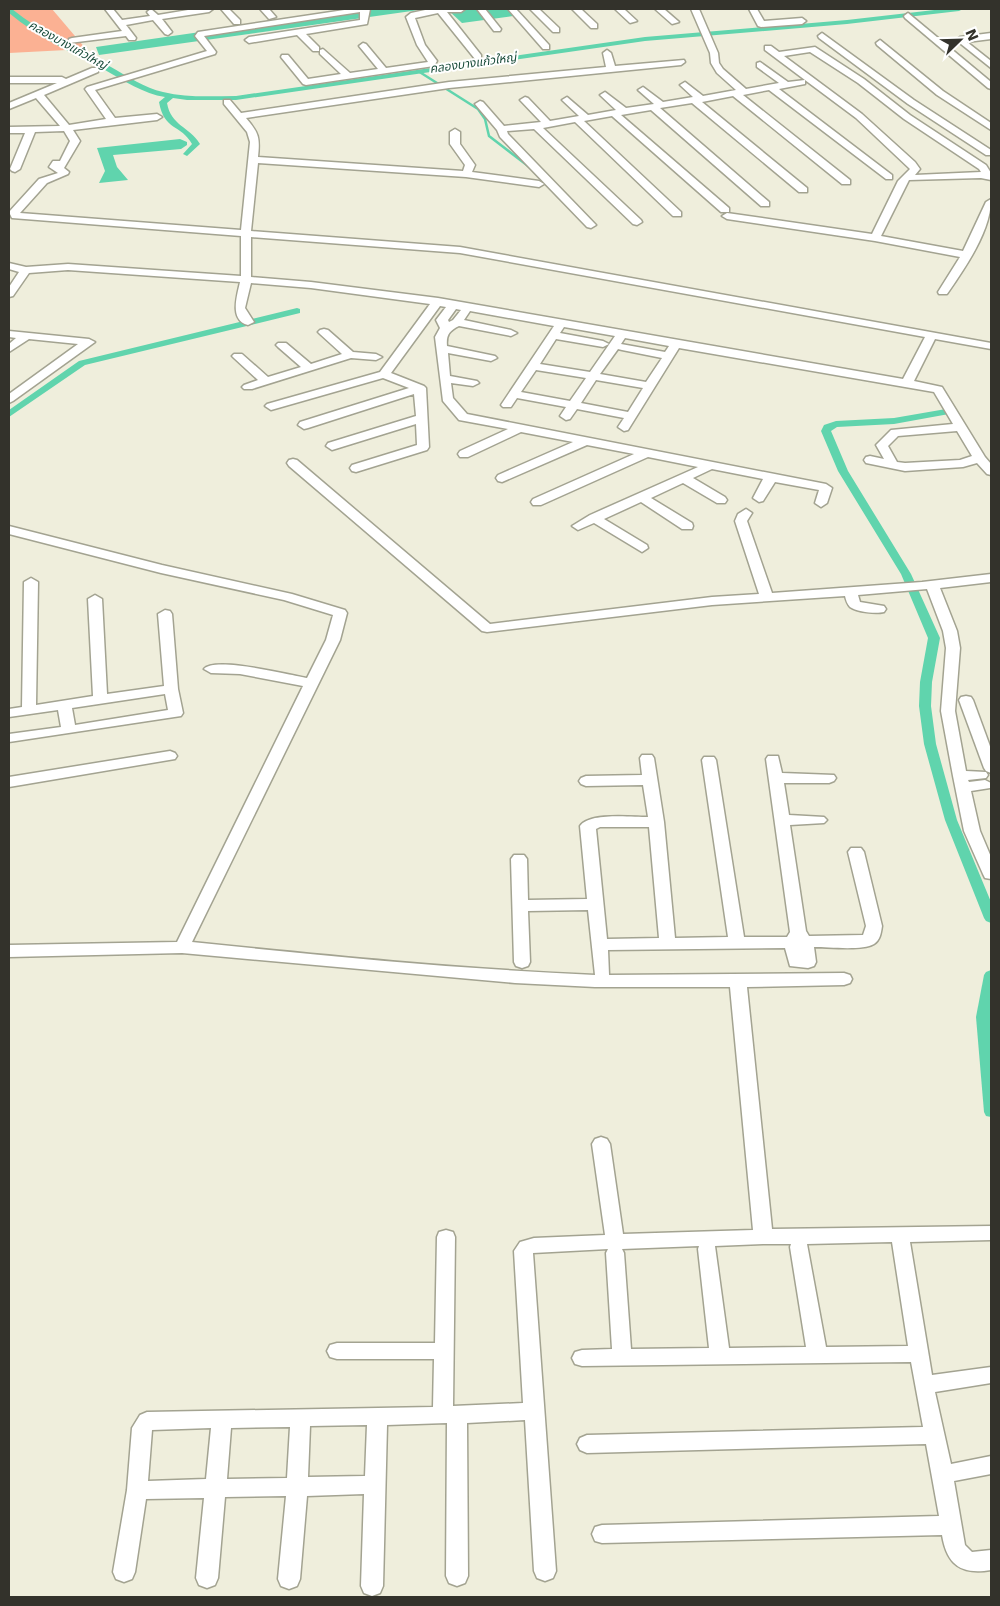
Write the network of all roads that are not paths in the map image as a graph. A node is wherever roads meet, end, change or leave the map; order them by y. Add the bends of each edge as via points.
1 (109, 9) edge
2 (149, 9) edge
3 (209, 9) edge
4 (225, 9) edge
5 (264, 9) edge
6 (365, 9) edge
7 (461, 9) edge
8 (481, 9) edge
9 (534, 9) edge
10 (576, 9) edge
11 (619, 9) edge
12 (659, 9) edge
13 (695, 9) edge
14 (753, 9) edge
15 (188, 10) edge
16 (441, 11) junction
17 (308, 13) edge
18 (344, 14) dead end
19 (512, 14) edge
20 (908, 16) dead end
21 (156, 17) junction
22 (196, 19) dead end
23 (491, 21) junction
24 (633, 21) dead end
25 (802, 21) dead end
26 (236, 22) dead end
27 (675, 22) dead end
28 (120, 23) junction
29 (350, 24) junction
30 (594, 26) dead end
31 (321, 29) junction
32 (497, 29) dead end
33 (556, 30) dead end
34 (168, 32) dead end
35 (299, 32) junction
36 (286, 34) junction
37 (822, 36) dead end
38 (991, 36) edge
39 (266, 37) junction
40 (249, 40) dead end
41 (72, 41) dead end
42 (880, 44) dead end
43 (546, 47) dead end
44 (768, 48) dead end
45 (606, 53) dead end
46 (780, 54) dead end
47 (478, 57) dead end
48 (681, 62) dead end
49 (760, 65) dead end
50 (991, 65) edge
51 (611, 68) junction
52 (95, 70) dead end
53 (384, 71) junction
54 (348, 76) junction
55 (74, 79) junction
56 (9, 80) edge
57 (802, 82) dead end
58 (685, 85) dead end
59 (787, 85) junction
60 (991, 86) edge
61 (770, 87) junction
62 (90, 89) junction
63 (643, 90) dead end
64 (739, 92) junction
65 (38, 94) junction
66 (605, 95) dead end
67 (697, 99) junction
68 (524, 100) dead end
69 (567, 100) dead end
70 (227, 102) dead end
71 (480, 104) dead end
72 (9, 106) edge
73 (656, 106) junction
74 (618, 112) junction
75 (239, 116) junction
76 (158, 118) dead end
77 (581, 118) junction
78 (112, 121) junction
79 (548, 124) junction
80 (536, 126) junction
81 (991, 127) edge
82 (67, 128) junction
83 (502, 129) junction
84 (9, 130) edge
85 (31, 130) junction
86 (455, 132) dead end
87 (990, 151) edge
88 (253, 160) junction
89 (983, 162) dead end
90 (15, 169) dead end
91 (466, 174) junction
92 (990, 176) edge
93 (889, 178) dead end
94 (911, 178) dead end
95 (846, 182) dead end
96 (540, 184) dead end
97 (803, 190) dead end
98 (991, 202) edge
99 (765, 204) dead end
100 (677, 214) dead end
101 (636, 222) dead end
102 (591, 225) dead end
103 (246, 234) junction
104 (875, 238) junction
105 (967, 255) junction
106 (9, 266) edge
107 (26, 270) junction
108 (246, 279) junction
109 (943, 292) dead end
110 (9, 294) edge
111 (438, 301) junction
112 (454, 304) junction
113 (468, 307) junction
114 (248, 322) dead end
115 (561, 323) junction
116 (451, 325) junction
117 (324, 332) dead end
118 (511, 333) dead end
119 (9, 334) edge
120 (622, 334) junction
121 (554, 335) junction
122 (26, 336) junction
123 (931, 337) junction
124 (604, 344) dead end
125 (676, 344) junction
126 (282, 345) dead end
127 (991, 346) edge
128 (622, 347) dead end
129 (403, 348) junction
130 (442, 348) junction
131 (9, 349) edge
132 (350, 355) junction
133 (238, 356) dead end
134 (669, 356) junction
135 (491, 358) dead end
136 (533, 366) junction
137 (310, 368) junction
138 (384, 374) junction
139 (593, 377) junction
140 (445, 378) junction
141 (266, 381) junction
142 (473, 383) dead end
143 (907, 383) junction
144 (650, 386) junction
145 (248, 387) dead end
146 (420, 388) junction
147 (514, 394) junction
148 (9, 399) edge
149 (507, 405) dead end
150 (573, 405) junction
151 (271, 406) dead end
152 (566, 416) dead end
153 (632, 416) junction
154 (422, 418) junction
155 (304, 425) dead end
156 (624, 427) dead end
157 (962, 427) junction
158 (520, 428) junction
159 (586, 441) junction
160 (332, 446) dead end
161 (646, 453) junction
162 (464, 454) dead end
163 (870, 460) dead end
164 (293, 464) dead end
165 (893, 465) junction
166 (710, 466) junction
167 (986, 466) edge
168 (356, 468) dead end
169 (770, 477) junction
170 (502, 478) dead end
171 (684, 478) junction
172 (641, 497) junction
173 (758, 498) dead end
174 (721, 500) dead end
175 (537, 502) dead end
176 (821, 503) dead end
177 (746, 513) dead end
178 (594, 518) junction
179 (578, 526) dead end
180 (687, 526) dead end
181 (9, 530) edge
182 (642, 548) dead end
183 (991, 578) edge
184 (31, 582) dead end
185 (921, 586) junction
186 (850, 590) junction
187 (766, 596) junction
188 (95, 599) dead end
189 (879, 609) dead end
190 (164, 614) dead end
191 (211, 669) dead end
192 (311, 683) junction
193 (171, 689) junction
194 (100, 699) junction
195 (966, 700) dead end
196 (64, 704) junction
197 (29, 710) junction
198 (9, 713) edge
199 (69, 730) junction
200 (9, 738) edge
201 (170, 756) dead end
202 (647, 758) dead end
203 (773, 759) dead end
204 (709, 760) dead end
205 (988, 776) edge
206 (775, 778) junction
207 (829, 778) dead end
208 (650, 780) junction
209 (586, 781) dead end
210 (9, 782) edge
211 (962, 782) junction
212 (781, 820) junction
213 (819, 820) dead end
214 (656, 822) junction
215 (856, 852) dead end
216 (519, 859) dead end
217 (991, 874) edge
218 (595, 904) junction
219 (521, 906) junction
220 (798, 939) junction
221 (737, 943) junction
222 (599, 945) junction
223 (668, 945) junction
224 (182, 947) junction
225 (9, 951) edge
226 (522, 962) dead end
227 (803, 970) junction
228 (602, 973) dead end
229 (844, 979) dead end
230 (738, 982) junction
231 (601, 1144) dead end
232 (991, 1232) edge
233 (900, 1235) junction
234 (446, 1236) dead end
235 (763, 1236) junction
236 (615, 1247) junction
237 (800, 1247) dead end
238 (707, 1249) dead end
239 (337, 1351) dead end
240 (443, 1351) junction
241 (817, 1354) junction
242 (920, 1354) junction
243 (720, 1356) junction
244 (622, 1357) junction
245 (582, 1358) dead end
246 (991, 1375) edge
247 (924, 1385) junction
248 (533, 1411) junction
249 (450, 1414) junction
250 (377, 1416) junction
251 (300, 1418) junction
252 (222, 1420) junction
253 (935, 1435) junction
254 (588, 1444) dead end
255 (991, 1465) edge
256 (943, 1474) junction
257 (297, 1486) junction
258 (374, 1486) junction
259 (215, 1488) junction
260 (137, 1490) junction
261 (952, 1524) junction
262 (602, 1534) dead end
263 (991, 1560) edge
264 (545, 1571) dead end
265 (124, 1572) dead end
266 (457, 1576) dead end
267 (207, 1578) dead end
268 (289, 1579) dead end
269 (372, 1586) dead end

1 - 28 street
2 - 21 street
3 - 15 street
4 - 26 street
5 - 36 street
6 - 29 street via 364,22
6 - 62 street via 201,34 199,36 212,52
7 - 16 street
8 - 23 street
9 - 33 street
10 - 30 street
11 - 24 street
12 - 27 street
13 - 64 street via 715,63
14 - 25 street via 760,24
15 - 21 street
15 - 22 street
16 - 47 street
16 - 53 street via 410,17 431,64
17 - 31 street
18 - 29 street
19 - 23 street
19 - 43 street
20 - 60 street
21 - 28 street
21 - 34 street
23 - 32 street
28 - 41 street via 130,36
29 - 31 street
29 - 53 street
31 - 35 street
35 - 36 street
35 - 54 street
36 - 39 street
37 - 87 street via 911,102
38 - 50 street via 960,40
39 - 40 street
39 - 54 street via 306,82
42 - 81 street via 940,93
44 - 104 street via 859,116 915,169 903,181
45 - 51 street
46 - 92 street via 812,49 983,167
48 - 51 street
49 - 59 street
51 - 75 street via 444,86
52 - 55 street
53 - 54 street
55 - 56 street
55 - 62 street
55 - 65 street
57 - 59 street
58 - 67 street
59 - 61 street
61 - 64 street
61 - 93 street
62 - 78 street
63 - 73 street
64 - 67 street
64 - 95 street
65 - 72 street
65 - 82 street
66 - 74 street
67 - 73 street
67 - 97 street
68 - 79 street
69 - 77 street
70 - 75 street
71 - 83 street
73 - 74 street
73 - 99 street
74 - 77 street
74 - 104 street via 726,213
75 - 88 street via 254,136
76 - 78 street
77 - 79 street
77 - 100 street
78 - 82 street
79 - 80 street
80 - 83 street
80 - 101 street
82 - 85 street
82 - 103 street via 75,141 54,167 63,174 43,181 14,212 16,216
83 - 102 street via 503,135
84 - 85 street
85 - 90 street
86 - 91 street via 455,144 470,165
87 - 89 street
88 - 91 street
88 - 103 street
91 - 96 street
92 - 94 street
98 - 105 street
103 - 108 street
103 - 123 street via 460,250
104 - 105 street
105 - 109 street
106 - 107 street
107 - 108 street via 68,267
107 - 110 street
108 - 111 street
108 - 114 street via 240,308
111 - 112 street
111 - 129 street
112 - 113 street
112 - 116 street via 442,320
113 - 115 street
113 - 116 street
115 - 120 street
115 - 121 street
116 - 118 street
116 - 130 street via 441,337
117 - 132 street
119 - 122 street
120 - 125 street
120 - 139 street
121 - 124 street
121 - 136 street
122 - 131 street
122 - 148 street via 89,342
123 - 127 street
123 - 143 street
125 - 134 street
125 - 143 street
126 - 137 street
128 - 134 street
129 - 132 street via 380,352 376,357
129 - 138 street
130 - 135 street
130 - 140 street
132 - 137 street
133 - 141 street
134 - 144 street
136 - 139 street
136 - 147 street
137 - 141 street
138 - 146 street
138 - 151 street
139 - 144 street
139 - 150 street
140 - 142 street
140 - 158 street via 447,400 464,417
141 - 145 street
143 - 157 street via 938,390
144 - 153 street
146 - 154 street
146 - 155 street
147 - 149 street
147 - 150 street
150 - 152 street
150 - 153 street
153 - 156 street
154 - 160 street
154 - 168 street via 423,447
157 - 165 street via 896,432 882,446
157 - 167 street
158 - 159 street
158 - 162 street
159 - 161 street
159 - 170 street
161 - 166 street
161 - 175 street
163 - 165 street
164 - 187 street via 488,628
165 - 167 street via 963,463
166 - 169 street
166 - 171 street
169 - 173 street
169 - 176 street via 826,488
171 - 172 street
171 - 174 street
172 - 178 street
172 - 180 street
177 - 187 street via 742,521
178 - 179 street
178 - 182 street
181 - 192 street via 336,610 340,616 333,640
183 - 185 street
184 - 197 street
185 - 186 street
185 - 211 street via 950,631 953,648 948,711
186 - 187 street
186 - 189 street via 856,605
188 - 194 street
190 - 193 street
191 - 192 street via 240,670
192 - 224 street
193 - 194 street
193 - 199 street via 176,713
194 - 196 street
195 - 205 street
196 - 197 street
196 - 199 street
197 - 198 street
199 - 200 street
201 - 210 street
202 - 208 street
203 - 206 street
204 - 221 street
205 - 211 street
206 - 207 street
206 - 212 street
208 - 209 street
208 - 214 street
211 - 217 street via 972,831
212 - 213 street
212 - 220 street
214 - 218 street via 598,822 588,826
214 - 223 street
215 - 220 street via 873,935 863,941
216 - 219 street
218 - 219 street
218 - 222 street
219 - 226 street
220 - 221 street
220 - 227 street
221 - 223 street
222 - 223 street
222 - 228 street
224 - 225 street
224 - 230 street via 550,979
227 - 229 street
227 - 230 street
230 - 235 street
231 - 236 street
232 - 233 street
233 - 235 street
233 - 242 street
234 - 240 street
235 - 236 street
236 - 244 street
236 - 248 street via 534,1245 523,1252
237 - 241 street
238 - 243 street
239 - 240 street
240 - 249 street
241 - 242 street
241 - 243 street
242 - 247 street
243 - 244 street
244 - 245 street
246 - 247 street
247 - 253 street
248 - 249 street
248 - 264 street
249 - 250 street
249 - 266 street
250 - 251 street
250 - 258 street
251 - 252 street
251 - 257 street
252 - 259 street
252 - 260 street via 147,1421 142,1428
253 - 254 street
253 - 256 street
255 - 256 street
256 - 261 street
257 - 258 street
257 - 259 street
257 - 268 street
258 - 269 street
259 - 260 street
259 - 267 street
260 - 265 street
261 - 262 street
261 - 263 street via 955,1549 962,1558 973,1563

